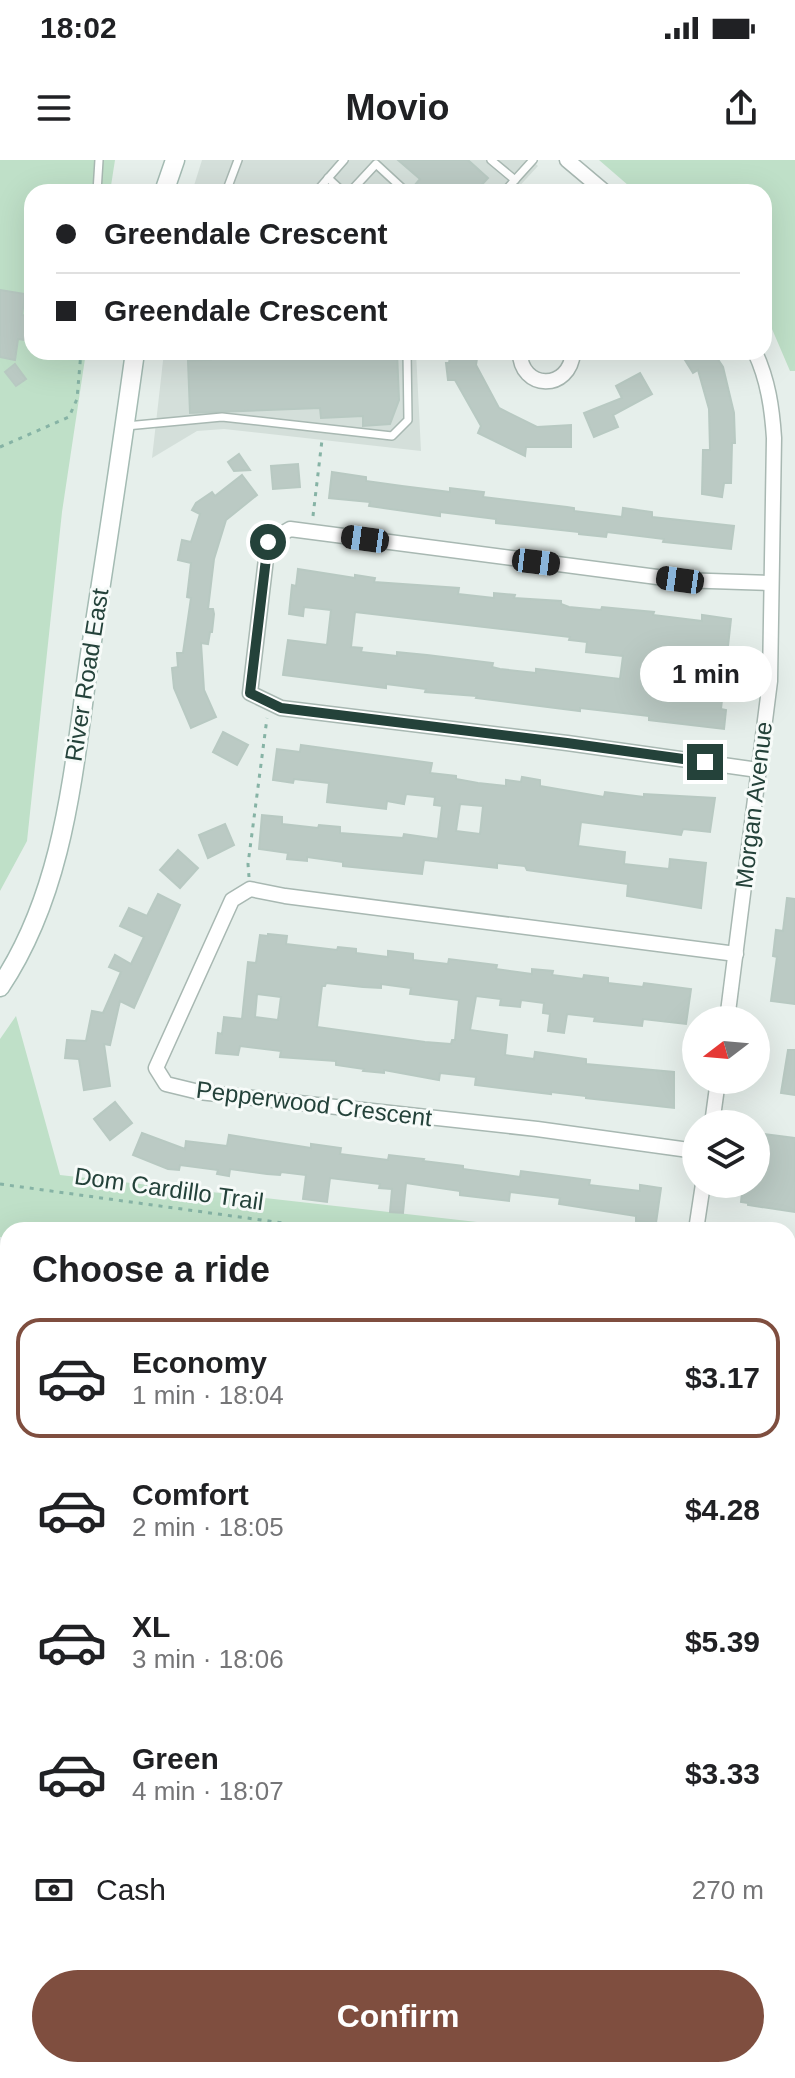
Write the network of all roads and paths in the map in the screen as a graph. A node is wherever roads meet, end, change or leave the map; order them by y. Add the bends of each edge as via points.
1 (99, 160) edge
2 (175, 160) edge
3 (238, 160) edge
4 (344, 160) edge
5 (491, 160) edge
6 (533, 160) edge
7 (567, 160) edge
8 (328, 178) junction
9 (515, 180) junction
10 (98, 184) edge
11 (167, 184) edge
12 (229, 184) edge
13 (323, 184) edge
14 (334, 184) edge
15 (357, 184) edge
16 (398, 184) edge
17 (511, 184) edge
18 (596, 184) edge
19 (80, 360) edge
20 (134, 360) edge
21 (407, 360) edge
22 (522, 360) edge
23 (572, 360) edge
24 (759, 360) edge
25 (125, 426) junction
26 (324, 428) junction
27 (0, 447) edge
28 (311, 532) junction
29 (770, 583) junction
30 (268, 702) junction
31 (758, 770) junction
32 (250, 889) junction
33 (736, 954) junction
34 (0, 987) edge
35 (729, 1006) edge
36 (682, 1149) edge
37 (0, 1184) edge
38 (701, 1198) edge
39 (276, 1222) edge
40 (697, 1222) edge

1 - 10 lane
2 - 11 street
3 - 12 lane
4 - 8 lane
5 - 9 lane
6 - 9 lane
7 - 18 street
8 - 13 lane
8 - 14 lane
9 - 17 lane
15 - 16 lane via 376,164
19 - 27 path via 77,399 69,417
20 - 25 street, River Road East
21 - 26 lane via 408,420 392,436
22 - 23 street via 530,376 547,382 566,373
24 - 29 street, Morgan Avenue via 772,406 774,438
25 - 26 lane via 222,417
25 - 34 street, River Road East via 65,827 43,906
26 - 28 path
28 - 29 street via 680,580
28 - 30 street via 290,529 268,542 250,693
29 - 31 street, Morgan Avenue via 770,681
30 - 31 street via 281,708
30 - 32 path via 248,864
31 - 33 street, Morgan Avenue
32 - 33 street
32 - 36 street, Pepperwood Crescent via 232,900 156,1068 166,1084
33 - 35 street, Morgan Avenue
37 - 39 path, Dom Cardillo Trail
38 - 40 street

